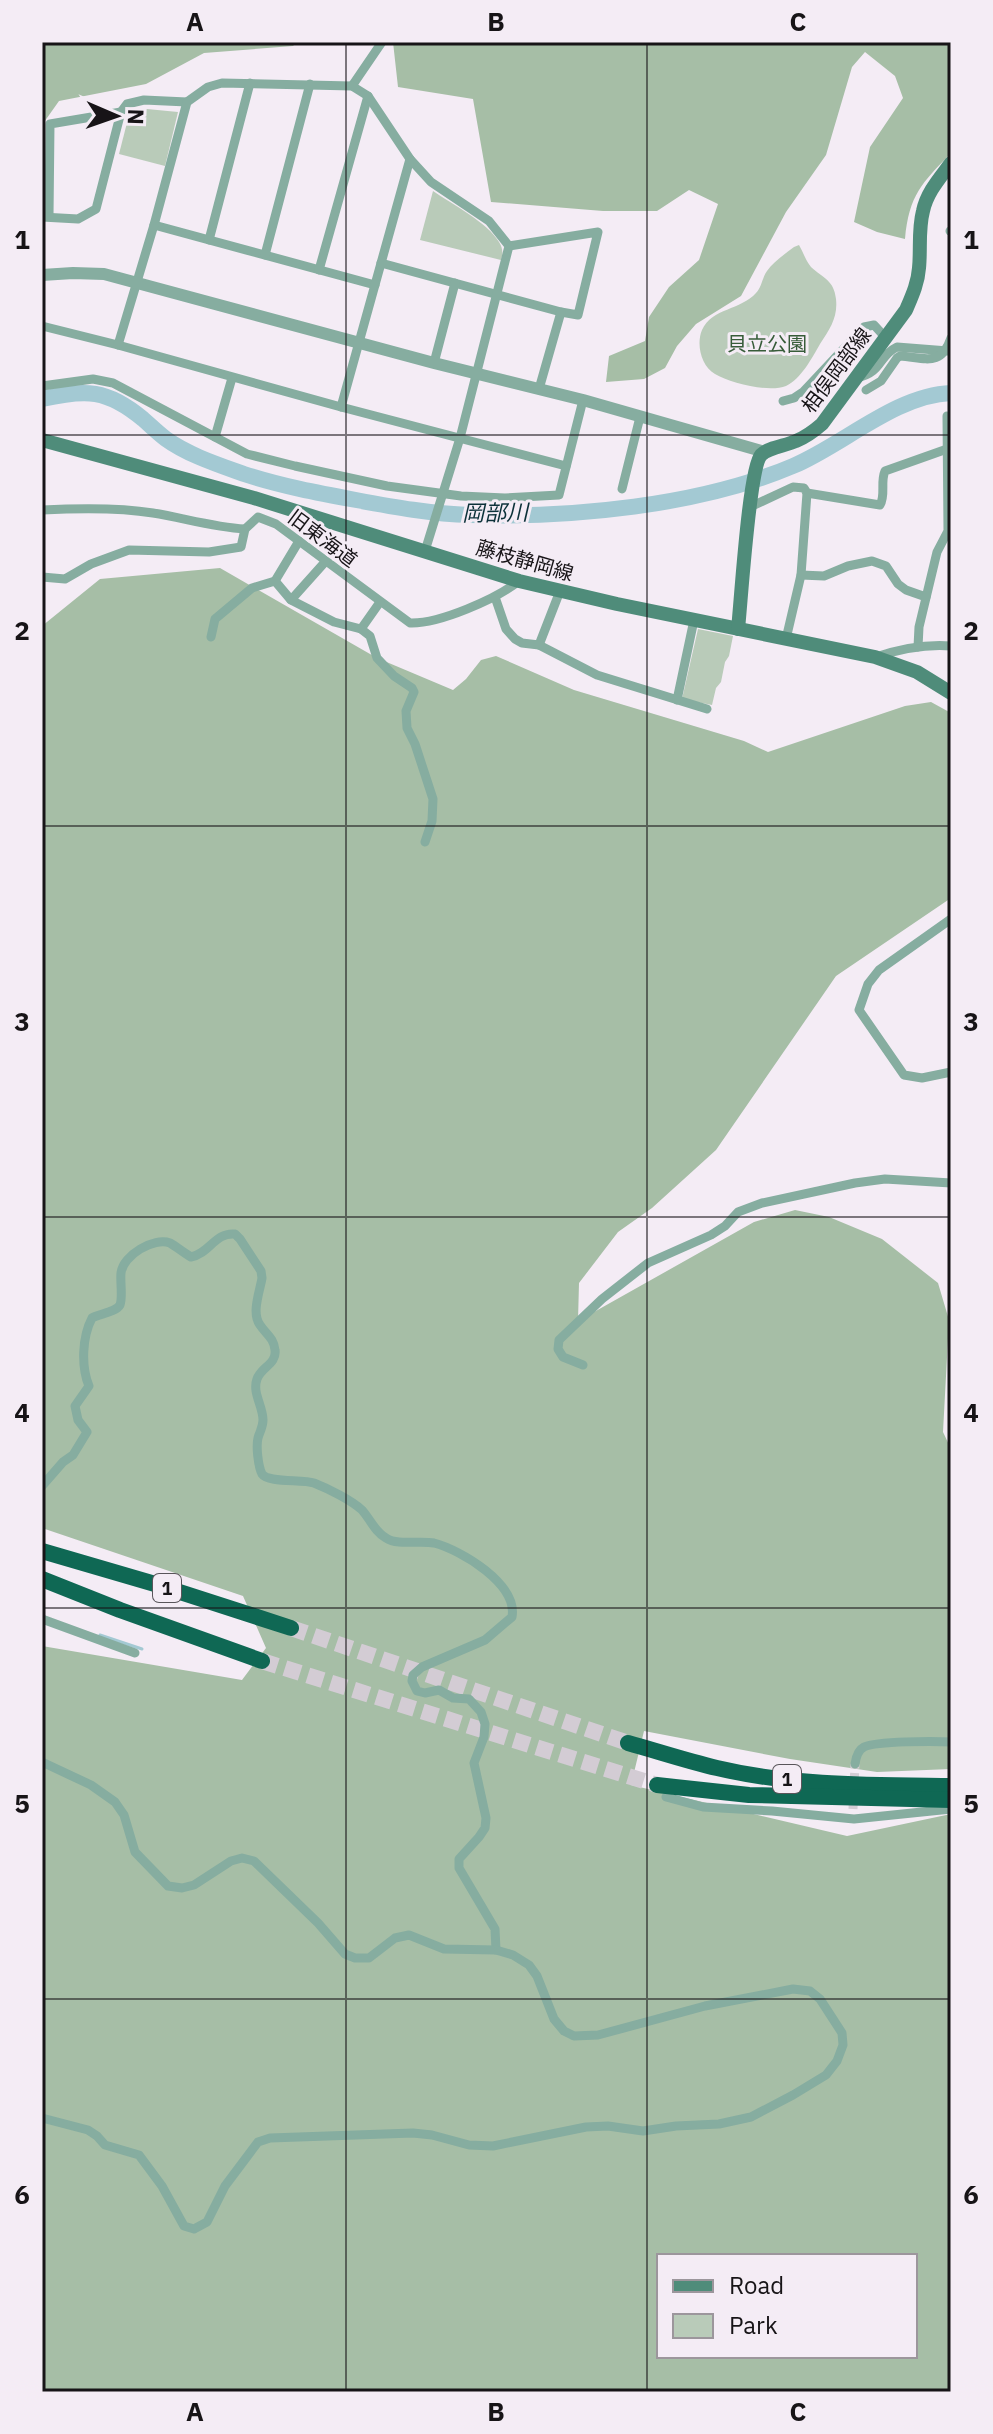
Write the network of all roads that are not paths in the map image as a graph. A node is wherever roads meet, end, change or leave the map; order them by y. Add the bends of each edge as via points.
1 (382, 42) edge
2 (250, 83) junction
3 (310, 84) junction
4 (352, 86) junction
5 (368, 96) junction
6 (187, 102) junction
7 (121, 112) junction
8 (410, 159) junction
9 (951, 163) edge
10 (46, 216) edge
11 (154, 225) junction
12 (209, 240) junction
13 (509, 246) junction
14 (265, 255) junction
15 (381, 263) junction
16 (319, 270) junction
17 (42, 275) edge
18 (136, 283) junction
19 (455, 283) junction
20 (375, 285) junction
21 (497, 293) junction
22 (561, 312) junction
23 (42, 326) edge
24 (885, 337) junction
25 (951, 338) edge
26 (359, 343) junction
27 (118, 345) junction
28 (949, 351) edge
29 (434, 363) junction
30 (476, 374) junction
31 (232, 378) junction
32 (862, 384) junction
33 (42, 386) edge
34 (539, 389) junction
35 (583, 400) junction
36 (783, 401) dead end
37 (341, 407) junction
38 (947, 416) dead end
39 (640, 417) junction
40 (215, 437) junction
41 (460, 438) junction
42 (42, 440) edge
43 (947, 449) junction
44 (761, 458) junction
45 (566, 466) junction
46 (622, 489) dead end
47 (444, 492) junction
48 (807, 493) junction
49 (254, 498) junction
50 (751, 501) junction
51 (42, 510) edge
52 (258, 517) junction
53 (245, 529) junction
54 (299, 541) junction
55 (425, 551) junction
56 (325, 562) junction
57 (801, 575) junction
58 (42, 577) edge
59 (275, 581) junction
60 (519, 581) junction
61 (560, 591) junction
62 (495, 597) junction
63 (926, 597) junction
64 (291, 600) junction
65 (380, 602) junction
66 (694, 620) junction
67 (361, 629) junction
68 (738, 629) junction
69 (211, 637) dead end
70 (786, 639) junction
71 (539, 645) junction
72 (951, 646) edge
73 (918, 647) junction
74 (875, 657) junction
75 (951, 693) edge
76 (677, 700) junction
77 (707, 709) dead end
78 (425, 842) dead end
79 (951, 919) edge
80 (951, 1072) edge
81 (951, 1183) edge
82 (583, 1365) dead end
83 (42, 1486) edge
84 (42, 1551) edge
85 (42, 1579) edge
86 (42, 1619) edge
87 (291, 1628) tunnel mouth
88 (135, 1653) dead end
89 (262, 1661) tunnel mouth
90 (951, 1742) edge
91 (628, 1743) tunnel mouth
92 (42, 1762) edge
93 (855, 1764) dead end
94 (951, 1786) edge
95 (662, 1791) joint
96 (951, 1800) edge
97 (951, 1809) edge
98 (496, 1950) junction
99 (42, 2118) edge

1 - 4 street
2 - 3 street
2 - 6 street via 208,87
2 - 12 street
3 - 4 street
3 - 14 street
4 - 5 street
5 - 8 street
5 - 16 street
6 - 7 street via 144,100 127,104
6 - 11 street
7 - 10 street via 96,209 78,219
7 - 10 street via 50,124
8 - 13 street via 431,182 489,221
8 - 15 street
9 - 24 main road, 相俣岡部線 via 923,210 914,291
11 - 12 street
11 - 18 street
12 - 14 street
13 - 21 street
13 - 22 street via 598,232 578,315
14 - 16 street
15 - 19 street
15 - 20 street
16 - 20 street
17 - 18 street via 96,273
18 - 26 street
18 - 27 street
19 - 21 street
19 - 29 street
20 - 26 street
21 - 22 street
21 - 30 street
22 - 34 street
23 - 27 street
24 - 32 main road, 相俣岡部線
24 - 36 street via 874,325 864,327 803,392
25 - 28 street
26 - 29 street
26 - 37 street
27 - 31 street
28 - 32 street via 933,359 900,356 881,381
28 - 32 street via 897,347
29 - 30 street
30 - 34 street
30 - 41 street
31 - 37 street
31 - 40 street
32 - 44 main road, 相俣岡部線 via 811,434
33 - 40 street via 93,379 113,383
34 - 35 street
35 - 39 street
35 - 45 street
37 - 41 street
38 - 43 street
39 - 44 street
39 - 46 street
40 - 47 street via 247,454 295,466
41 - 45 street
41 - 47 street
42 - 49 main road, 藤枝静岡線
43 - 48 street via 885,471 880,505
43 - 63 street via 948,531
44 - 50 main road
45 - 47 street via 559,495 505,498
47 - 55 street
48 - 50 street via 793,487
48 - 57 street
49 - 52 street
49 - 55 main road, 藤枝静岡線
50 - 68 main road
51 - 53 street via 123,509
52 - 53 street, 旧東海道
52 - 54 street, 旧東海道
53 - 58 street, 旧東海道 via 241,547 209,552 129,550 65,579
54 - 56 street, 旧東海道
54 - 59 street
55 - 60 main road, 藤枝静岡線
56 - 64 street
56 - 65 street, 旧東海道
57 - 63 street via 824,576 872,561 886,566 906,590
57 - 70 street
59 - 64 street
59 - 69 street via 252,588 215,619
60 - 61 main road, 藤枝静岡線
60 - 62 street, 旧東海道
61 - 66 main road, 藤枝静岡線
61 - 71 street
62 - 65 street, 旧東海道 via 424,623 410,623
62 - 71 street via 510,635
63 - 73 street
64 - 67 street
65 - 67 street
66 - 68 main road, 藤枝静岡線
66 - 76 street
67 - 78 street via 370,636 377,658 414,692 406,711 407,728 433,799
68 - 70 main road, 藤枝静岡線
70 - 74 main road, 藤枝静岡線
71 - 76 street via 597,675
72 - 73 street
73 - 74 street
74 - 75 main road, 藤枝静岡線 via 917,672
76 - 77 street
79 - 80 street via 879,970 859,1010 904,1075 922,1078
81 - 82 street via 855,1183 738,1212 711,1235 648,1263 559,1340 563,1357
83 - 98 street via 87,1432 75,1406 89,1386 84,1373 87,1327 92,1318 120,1304 126,1258 162,1242 198,1256 221,1235 235,1234 261,1271 256,1317 276,1352 255,1388 263,1416 257,1441 262,1474 316,1484 359,1507 392,1541 442,1546 491,1573 512,1601 512,1617 485,1640 422,1667 412,1681 417,1691 439,1690 469,1699 485,1724 474,1763 485,1828 459,1859 459,1868 495,1929
84 - 87 highway, 1
85 - 89 highway, 1
86 - 88 street
90 - 93 street via 865,1746
91 - 94 highway, 1 via 717,1768 800,1781
92 - 98 street via 115,1802 135,1852 168,1886 194,1885 242,1858 254,1861 345,1954 355,1958 369,1958 395,1938 409,1935 444,1949
95 - 96 highway, 1
95 - 97 street via 703,1807 854,1814
98 - 99 street via 529,1965 554,2019 574,2036 598,2035 793,1989 810,1991 820,1999 842,2033 843,2045 826,2075 751,2117 719,2124 643,2131 586,2127 493,2146 413,2133 270,2138 258,2142 225,2186 207,2222 194,2229 184,2226 139,2155 105,2145 88,2130

